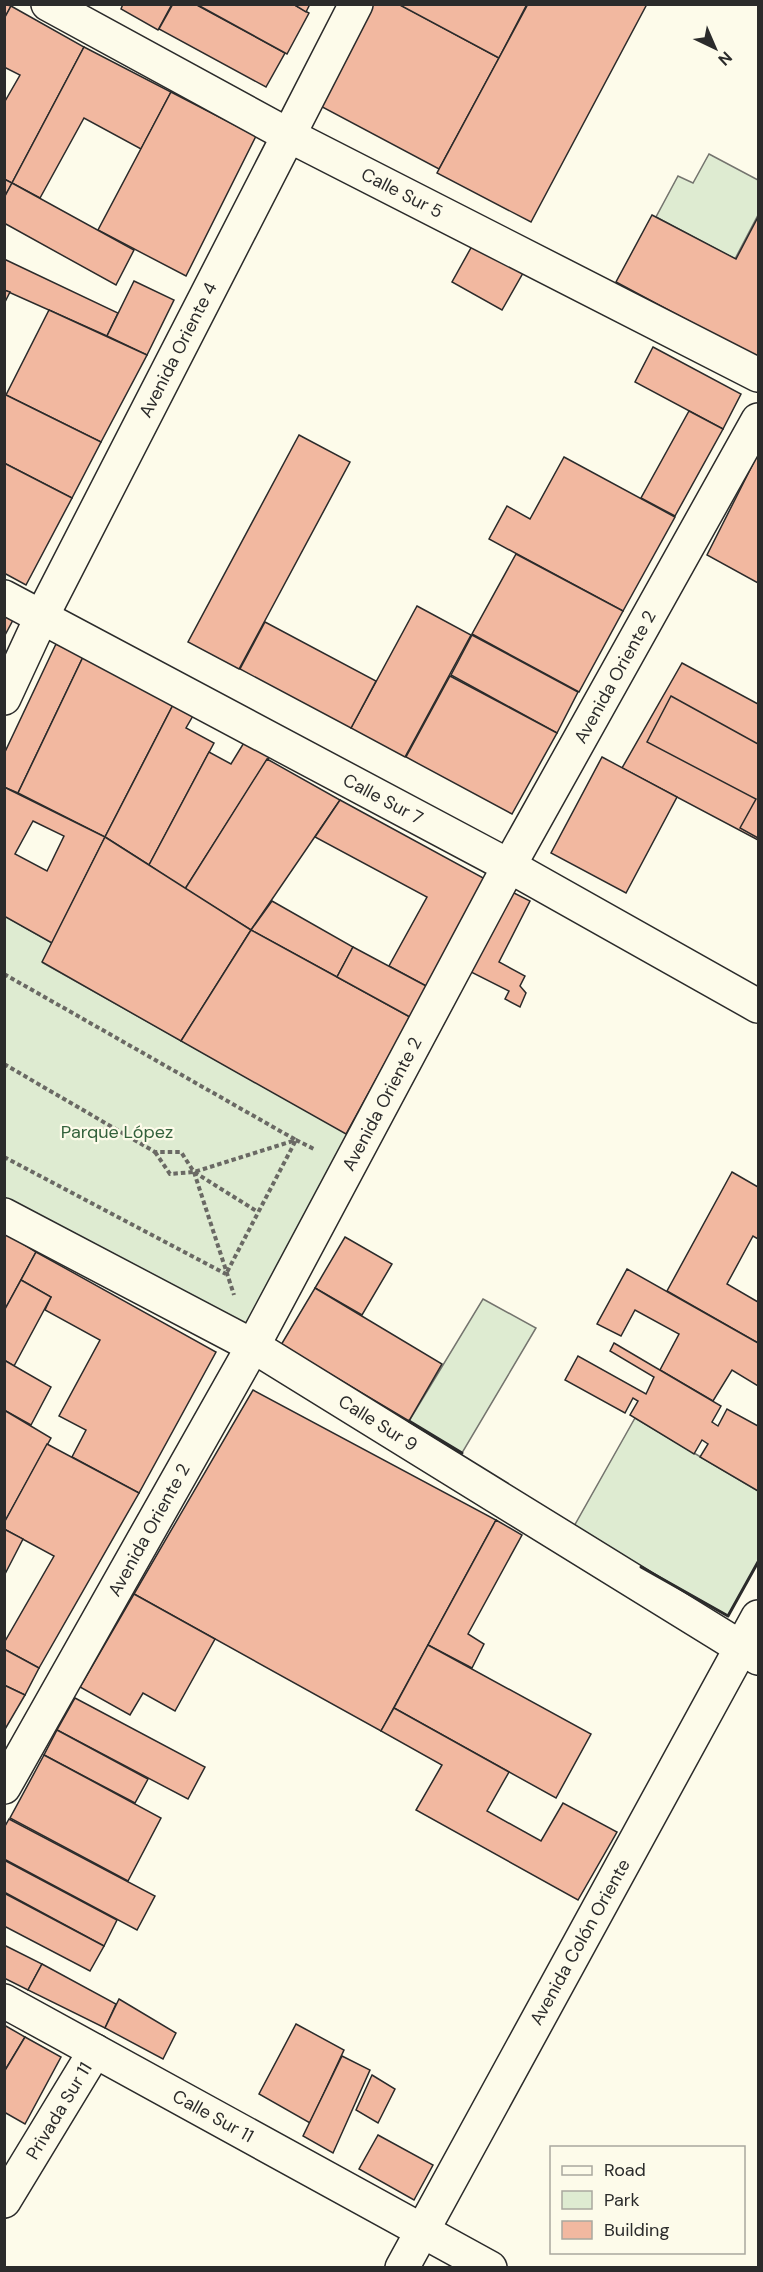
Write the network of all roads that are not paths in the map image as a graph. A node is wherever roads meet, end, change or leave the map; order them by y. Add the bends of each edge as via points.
1 (48, 4) edge
2 (356, 4) edge
3 (288, 135) junction
4 (759, 375) edge
5 (759, 420) edge
6 (4, 597) edge
7 (42, 616) junction
8 (4, 698) edge
9 (509, 866) junction
10 (759, 1006) edge
11 (4, 1215) edge
12 (253, 1346) junction
13 (759, 1617) edge
14 (750, 1653) edge
15 (4, 1787) edge
16 (4, 2001) edge
17 (95, 2051) junction
18 (4, 2201) edge
19 (422, 2230) junction
20 (402, 2268) edge
21 (489, 2268) edge

1 - 3 street, Calle Sur 5
2 - 3 street, Avenida Oriente 4
3 - 4 street, Calle Sur 5
3 - 7 street, Avenida Oriente 4
5 - 9 street, Avenida Oriente 2
6 - 7 street, Calle Sur 7
7 - 8 street, Avenida Oriente 4
7 - 9 street, Calle Sur 7
9 - 10 street, Calle Sur 7
9 - 12 street, Avenida Oriente 2
11 - 12 street, Calle Sur 9
12 - 14 street, Calle Sur 9
12 - 15 street, Avenida Oriente 2
13 - 14 street, Avenida Colón Oriente
14 - 19 street, Avenida Colón Oriente
16 - 17 street, Calle Sur 11
17 - 18 street, Privada Sur 11
17 - 19 street, Calle Sur 11
19 - 20 street, Avenida Colón Oriente
19 - 21 street, Calle Sur 11

